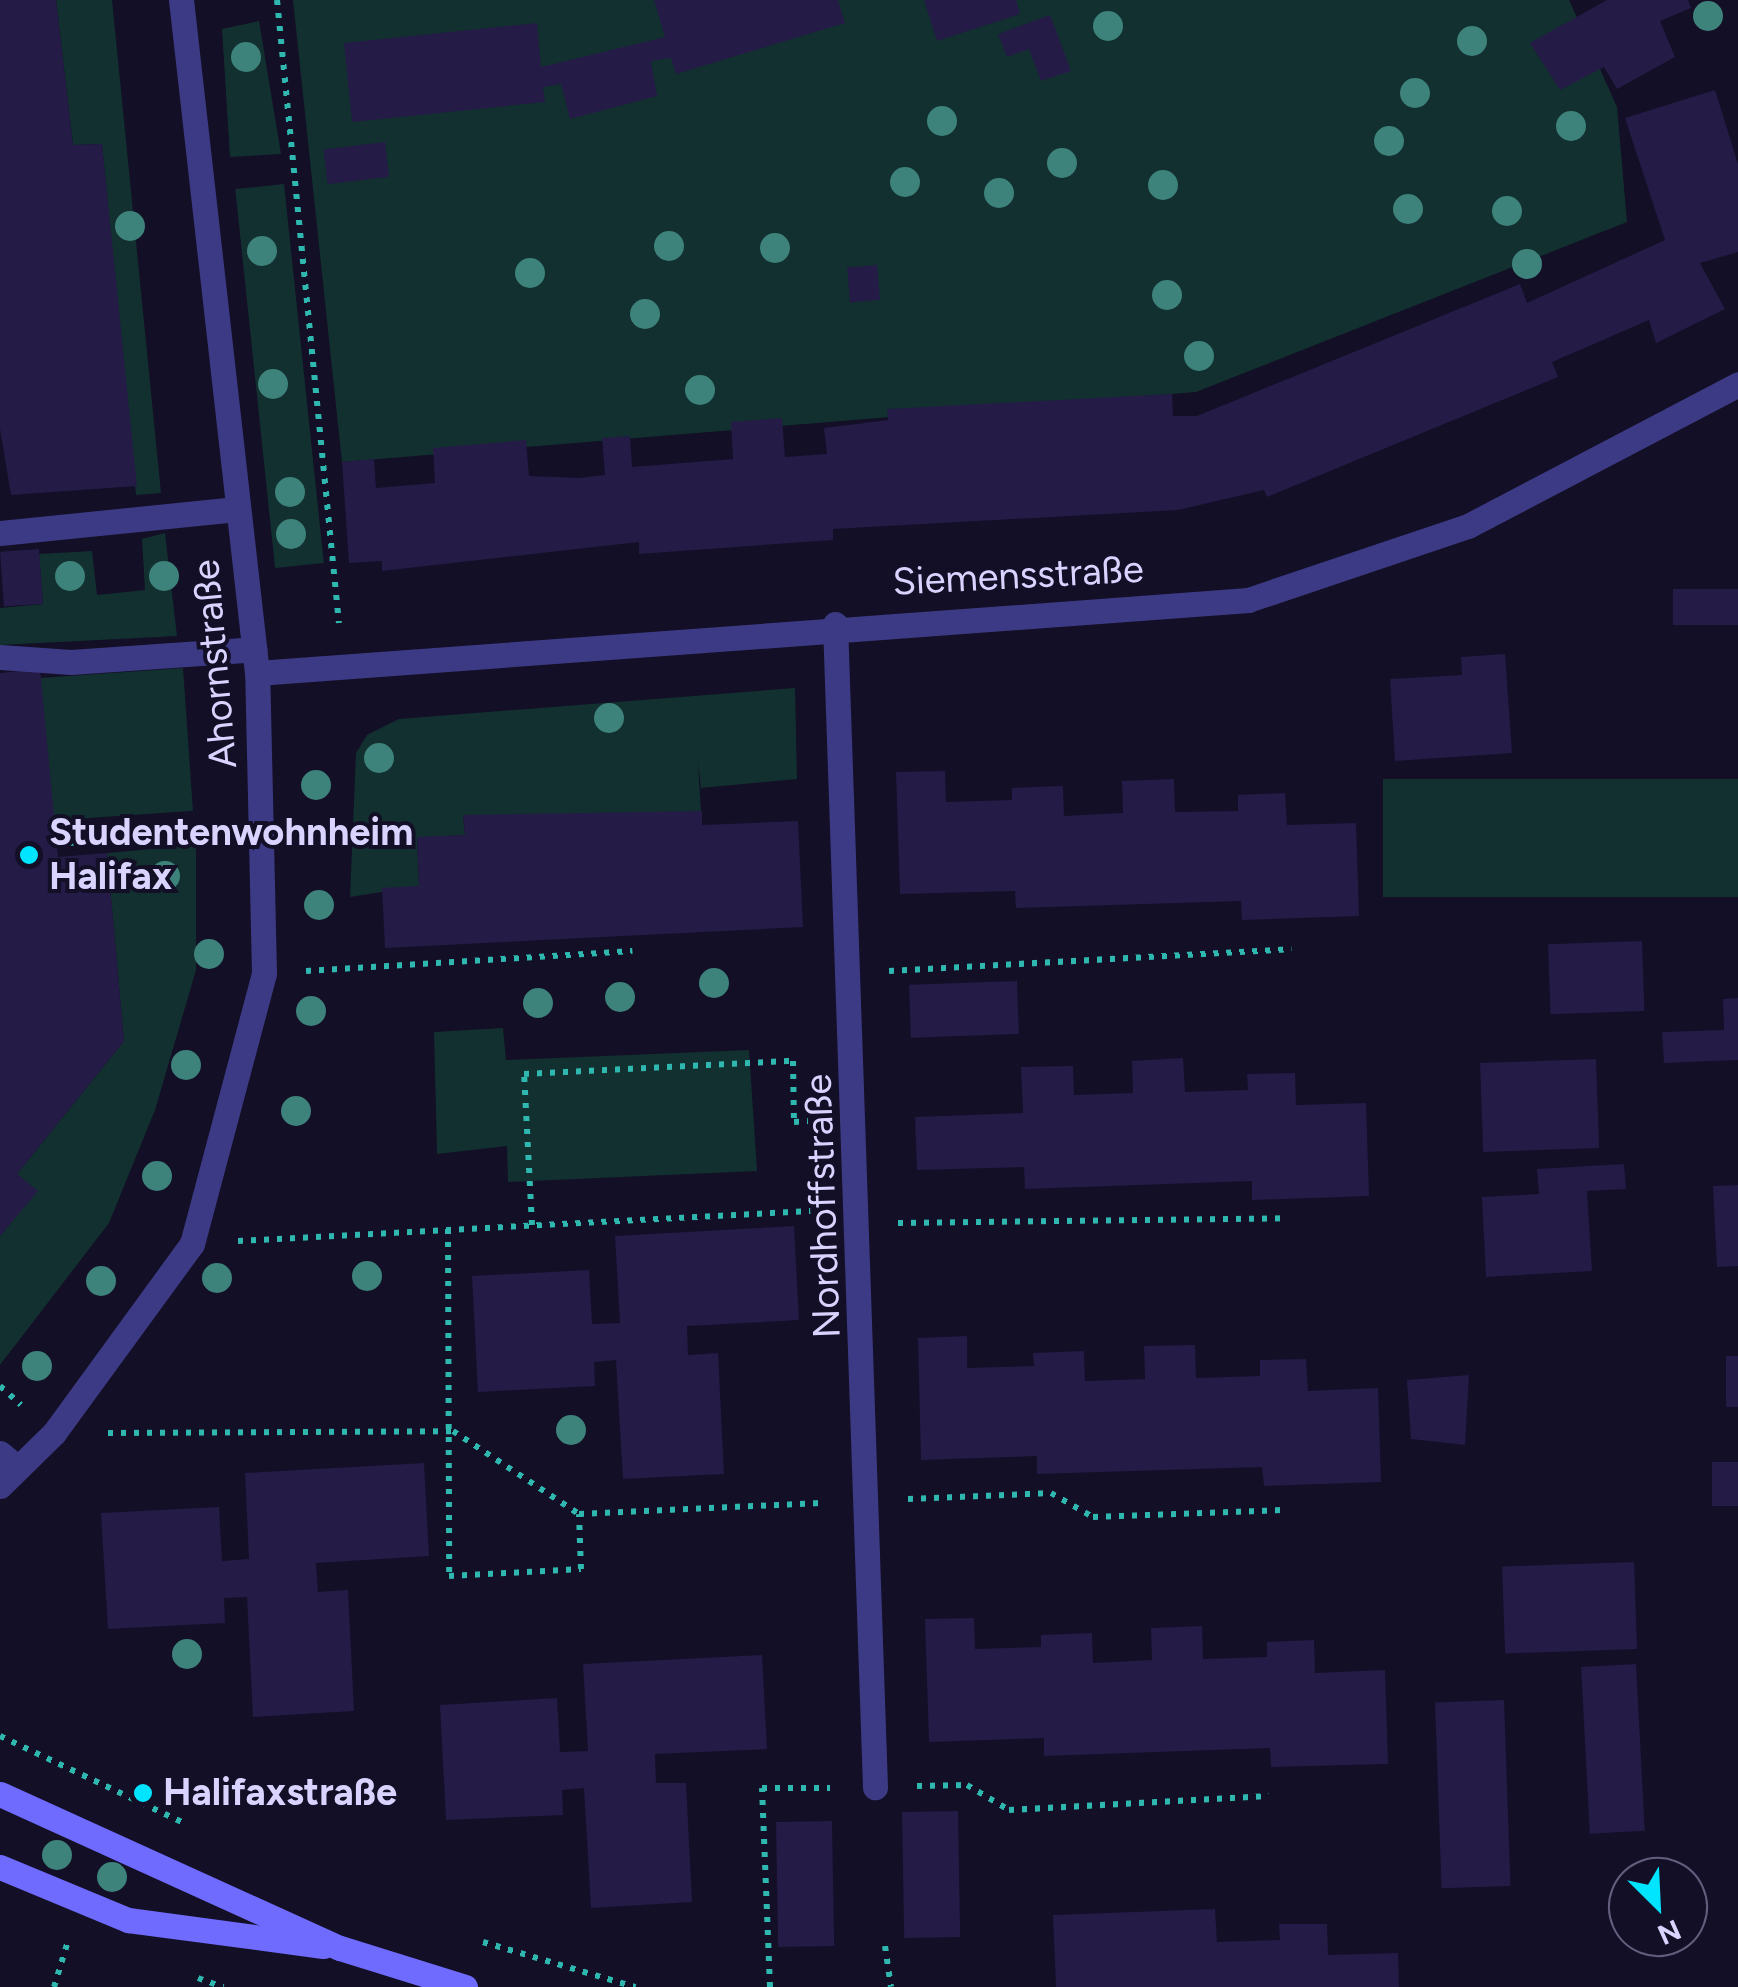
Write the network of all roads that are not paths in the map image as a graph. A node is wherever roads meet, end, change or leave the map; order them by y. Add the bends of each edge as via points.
1 (181, 0) edge
2 (1738, 384) edge
3 (238, 509) junction
4 (0, 533) edge
5 (835, 624) junction
6 (0, 657) edge
7 (256, 661) junction
8 (6, 1469) edge
9 (875, 1787) dead end
10 (0, 1794) edge
11 (0, 1867) edge
12 (340, 1948) junction
13 (465, 1987) edge

1 - 3 street, Ahornstraße
2 - 5 street, Siemensstraße via 1468,526 1248,600
3 - 4 street
3 - 7 street, Ahornstraße
5 - 7 street, Siemensstraße via 342,664
5 - 9 street, Nordhoffstraße via 853,973
6 - 7 street, Siemensstraße
7 - 8 street, Ahornstraße via 264,973 192,1244 54,1433
10 - 12 main road
11 - 12 main road via 128,1920
12 - 13 main road

